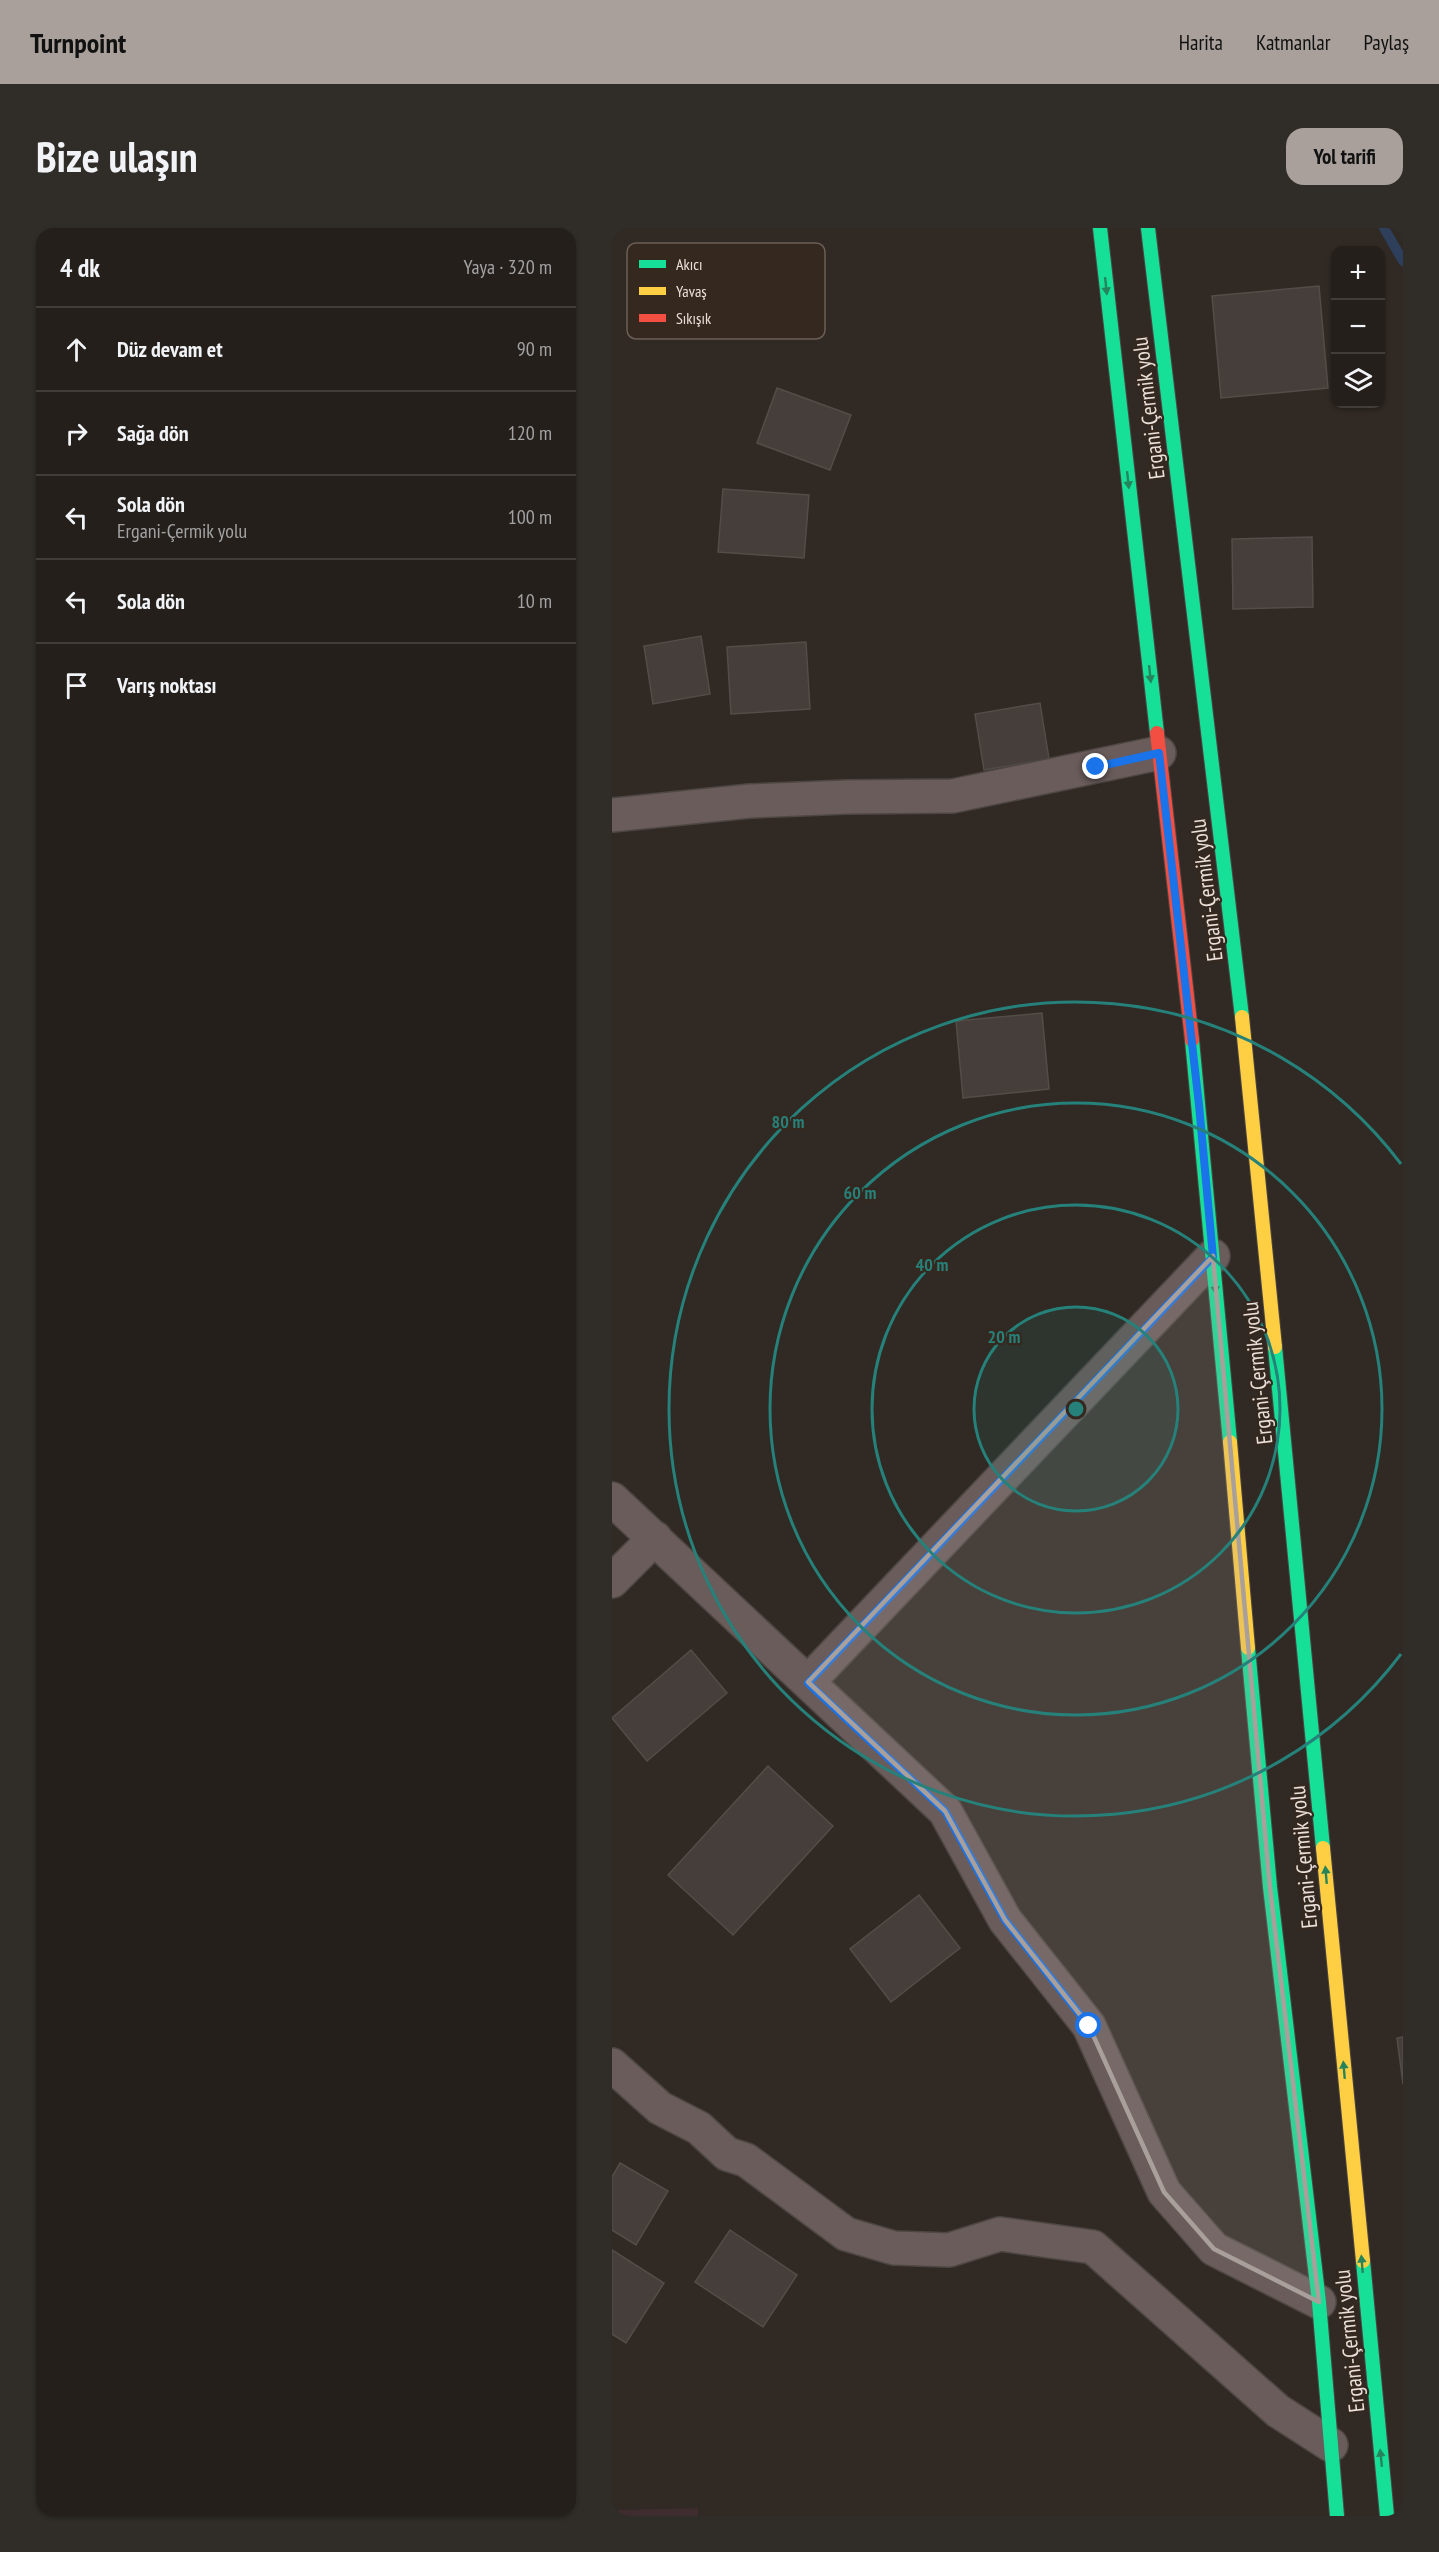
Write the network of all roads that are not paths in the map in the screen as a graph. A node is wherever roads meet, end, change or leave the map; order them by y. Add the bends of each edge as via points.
1 (1100, 228) edge
2 (1148, 228) edge
3 (1159, 753) junction
4 (612, 814) edge
5 (1213, 1257) junction
6 (612, 1499) edge
7 (655, 1538) junction
8 (612, 1581) edge
9 (808, 1683) junction
10 (612, 2065) edge
11 (1319, 2302) junction
12 (1331, 2445) junction
13 (1337, 2516) edge
14 (1387, 2516) edge

1 -> 3 main road, Ergani-Çermik yolu
14 -> 2 main road, Ergani-Çermik yolu via 1247,1054
3 - 4 street via 953,796 750,801
3 - 5 main road, Ergani-Çermik yolu
5 - 9 street
5 -> 11 main road, Ergani-Çermik yolu via 1270,1887
6 - 7 street
7 - 8 street
7 - 9 street
9 - 11 street via 945,1811 1005,1920 1089,2026 1164,2192 1214,2249
10 - 12 street via 660,2108 699,2127 727,2154 746,2160 846,2234 894,2248 949,2250 1000,2234 1093,2247 1278,2411
11 - 12 main road, Ergani-Çermik yolu
12 - 13 main road, Ergani-Çermik yolu

